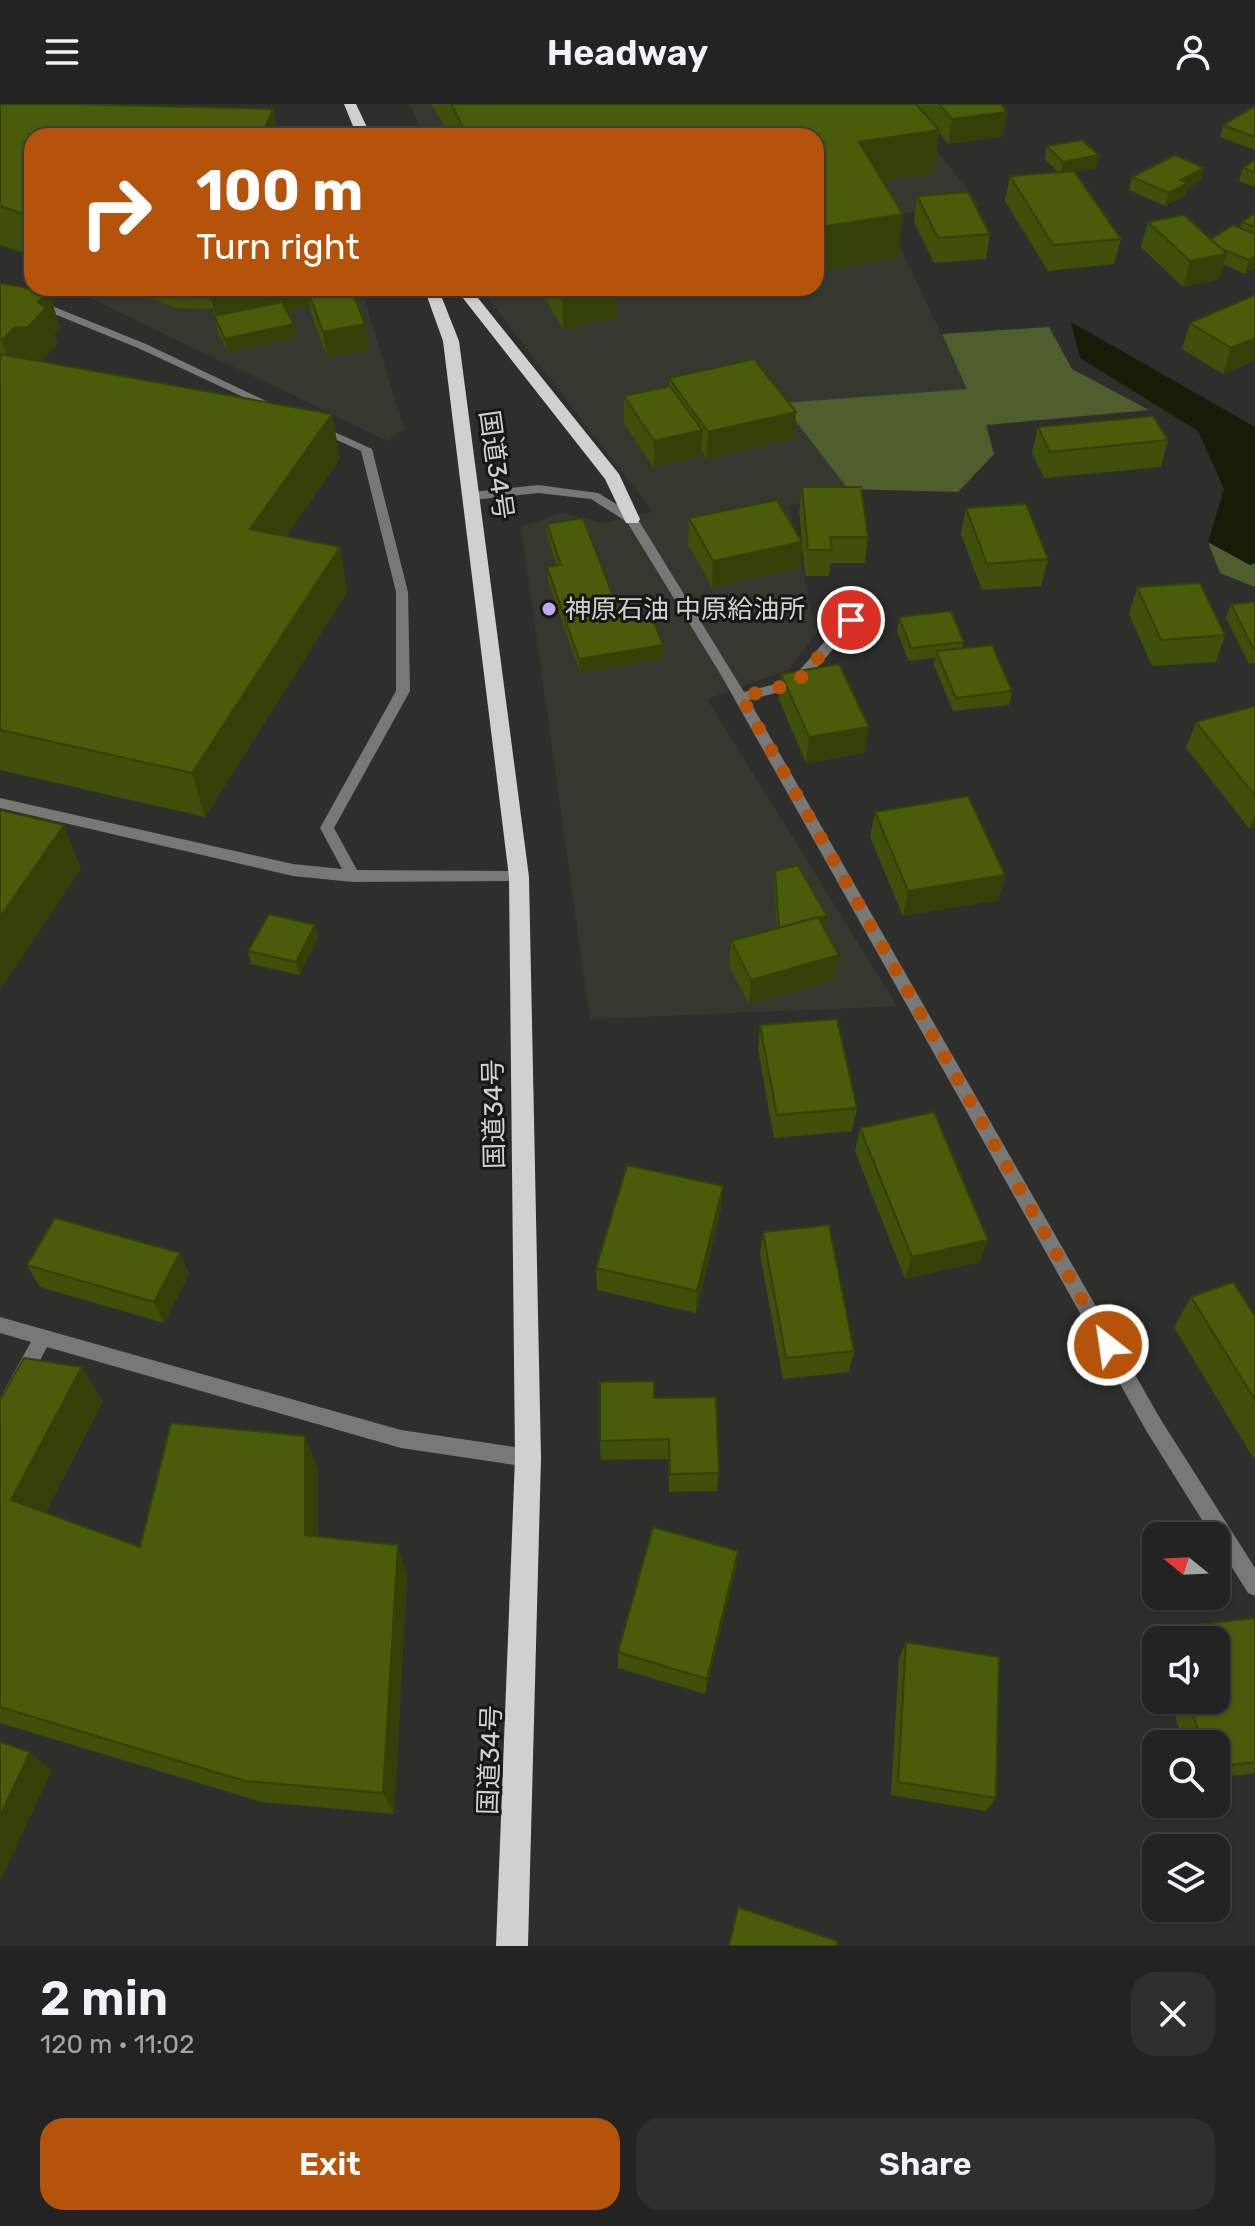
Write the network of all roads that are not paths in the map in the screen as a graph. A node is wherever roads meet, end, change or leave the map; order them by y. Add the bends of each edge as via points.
1 (350, 104) edge
2 (360, 128) edge
3 (0, 288) edge
4 (434, 296) edge
5 (468, 296) edge
6 (296, 417) edge
7 (310, 423) edge
8 (472, 496) junction
9 (632, 519) junction
10 (851, 620) dead end
11 (741, 697) junction
12 (0, 803) edge
13 (353, 876) junction
14 (519, 877) junction
15 (0, 1325) edge
16 (43, 1337) junction
17 (0, 1417) edge
18 (528, 1458) junction
19 (1255, 1586) edge
20 (512, 1946) edge

1 - 2 highway
3 - 6 street
4 - 8 highway, 国道34号 via 451,341
5 - 9 highway via 613,478
7 - 13 street via 366,449 402,592 403,691 327,828
8 - 9 street via 538,489 594,496
8 - 14 highway, 国道34号
9 - 11 street
10 - 11 street via 796,683
11 - 19 street via 1154,1426
12 - 13 street via 293,870
13 - 14 street
14 - 18 highway, 国道34号
15 - 16 street
16 - 17 street
16 - 18 street via 401,1439
18 - 20 highway, 国道34号

